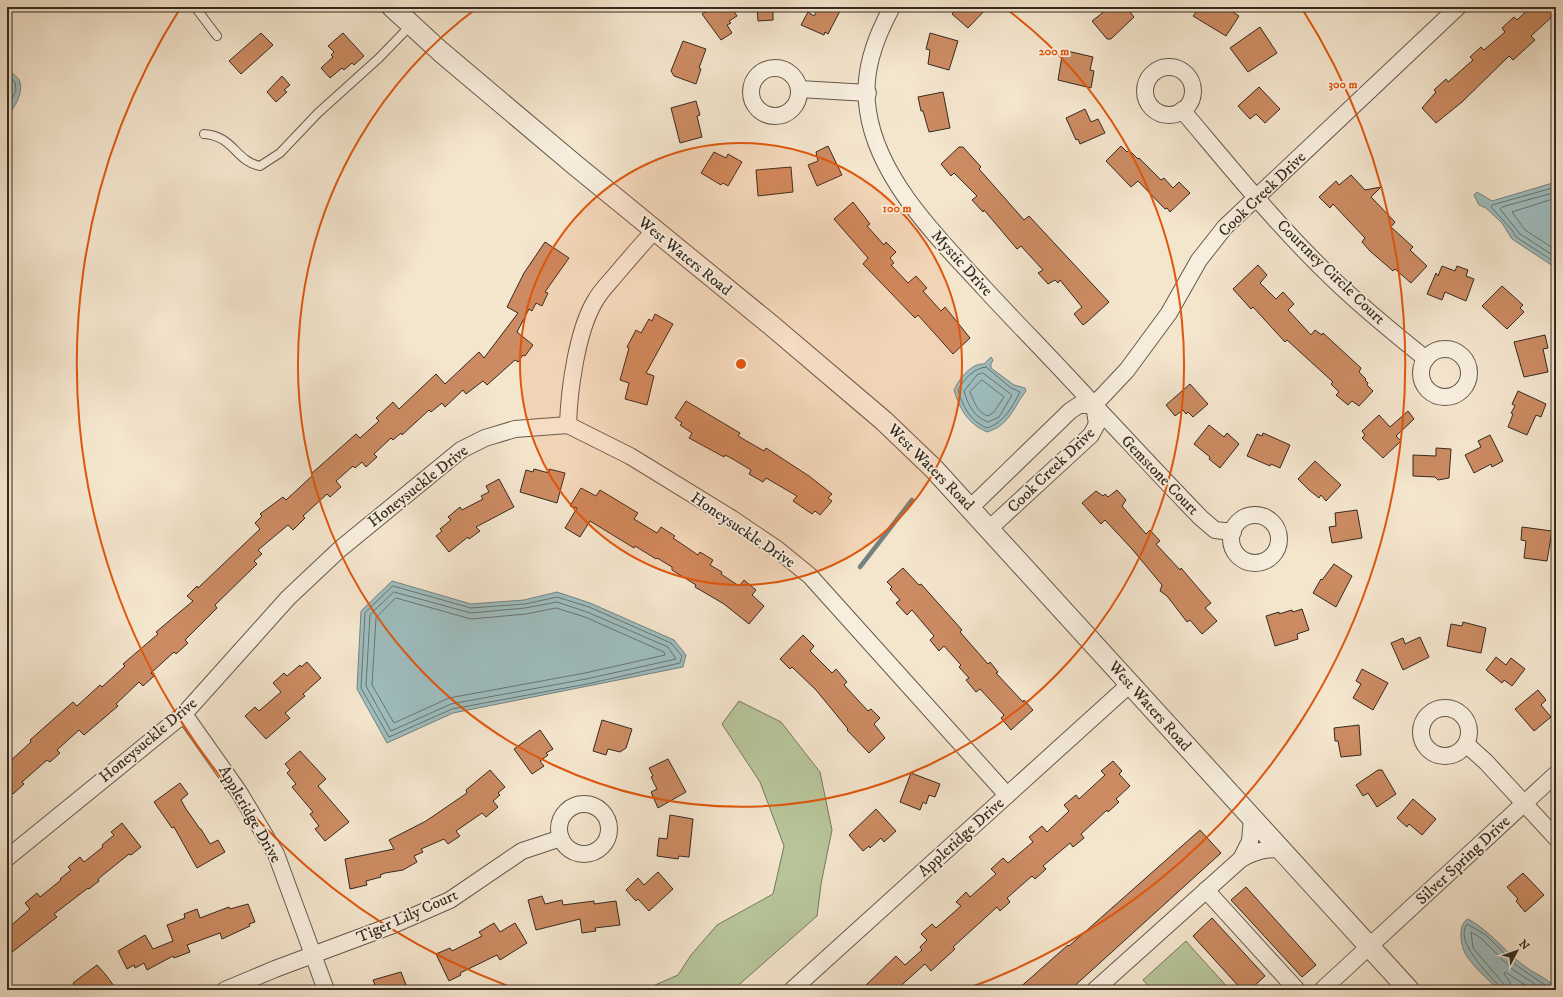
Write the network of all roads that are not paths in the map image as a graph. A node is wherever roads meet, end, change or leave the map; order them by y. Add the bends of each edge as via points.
1 (195, 7) edge
2 (392, 7) edge
3 (892, 7) edge
4 (1458, 7) edge
5 (411, 25) junction
6 (217, 36) dead end
7 (799, 89) dead end
8 (868, 93) junction
9 (1182, 110) dead end
10 (204, 134) dead end
11 (1257, 198) junction
12 (654, 231) junction
13 (1426, 358) dead end
14 (1094, 405) junction
15 (568, 425) junction
16 (970, 507) junction
17 (990, 528) junction
18 (1233, 532) dead end
19 (1130, 684) junction
20 (184, 714) junction
21 (1466, 744) dead end
22 (1556, 774) edge
23 (1007, 795) junction
24 (1524, 804) junction
25 (1252, 818) junction
26 (561, 838) dead end
27 (1556, 838) edge
28 (1281, 849) junction
29 (7, 858) edge
30 (1241, 859) junction
31 (1206, 890) junction
32 (1369, 946) junction
33 (313, 954) junction
34 (225, 990) edge
35 (326, 990) edge
36 (792, 990) edge
37 (1095, 990) edge
38 (1297, 990) edge
39 (1322, 990) edge
40 (1409, 990) edge

1 - 6 lane
2 - 5 street, West Waters Road
3 - 8 street, Mystic Drive via 874,45 867,69
4 - 11 street, Cook Creek Drive
5 - 10 lane via 318,113 280,153 260,166 250,164 223,138
5 - 12 street, West Waters Road
7 - 8 street
8 - 14 street, Mystic Drive via 868,111 878,148 891,176 904,194 950,251
9 - 11 street, Courtney Circle Court
11 - 13 street, Courtney Circle Court via 1335,281 1374,317
11 - 14 street, Cook Creek Drive via 1225,227 1199,260 1169,313 1127,370
12 - 15 street via 606,285 587,318 580,337 571,388
12 - 16 street, West Waters Road via 884,420
14 - 16 street, Cook Creek Drive via 1079,405 1070,411
14 - 17 street, Cook Creek Drive via 1097,424 1090,435
14 - 18 street, Gemstone Court via 1201,518 1215,530
15 - 20 street, Honeysuckle Drive via 515,428 485,438 461,450 340,549 288,598
15 - 23 street, Honeysuckle Drive via 630,456 731,518 777,549 810,576
16 - 17 street, West Waters Road
17 - 19 street, West Waters Road
19 - 23 street, Appleridge Drive
19 - 25 street, West Waters Road
20 - 29 street, Honeysuckle Drive
20 - 33 street, Appleridge Drive via 239,792 276,854
21 - 24 street
22 - 24 street, Silver Spring Drive
23 - 36 street, Appleridge Drive
24 - 27 street
24 - 32 street, Silver Spring Drive
25 - 28 street, West Waters Road
25 - 30 street via 1253,831
26 - 33 street, Tiger Lily Court via 522,851 450,900 393,925
28 - 30 street via 1265,849
28 - 32 street, West Waters Road
30 - 31 street
31 - 37 street
31 - 38 street
32 - 39 street, Silver Spring Drive
32 - 40 street, West Waters Road
33 - 34 street, Tiger Lily Court
33 - 35 street, Appleridge Drive

